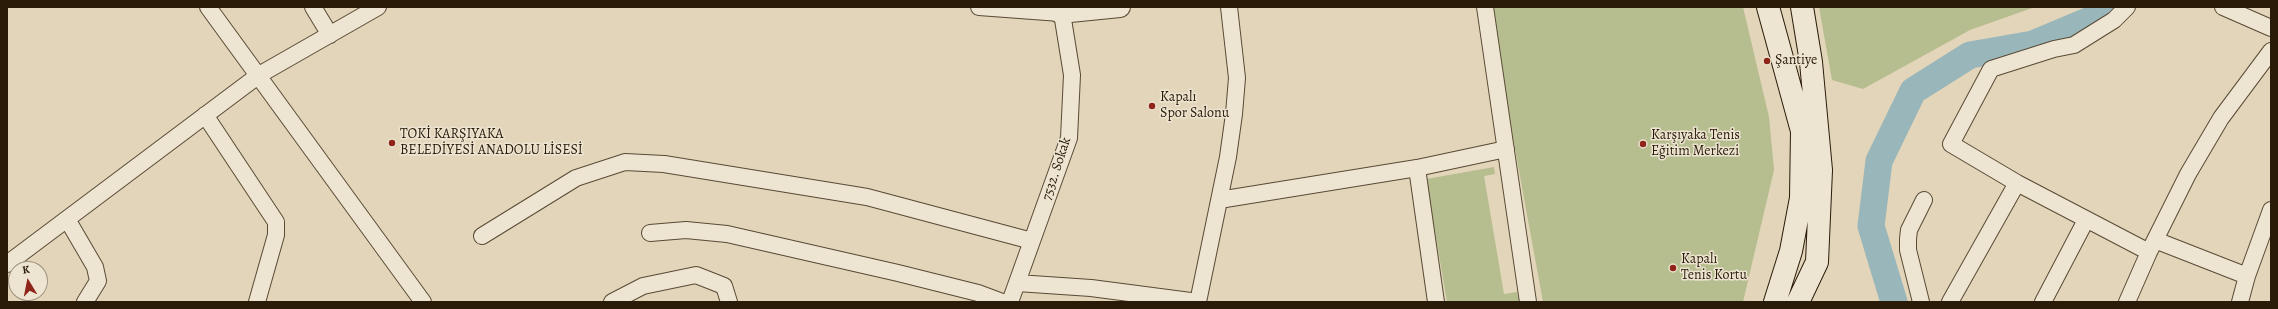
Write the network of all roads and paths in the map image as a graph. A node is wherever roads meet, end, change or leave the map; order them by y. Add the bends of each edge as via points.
1 (208, 7) edge
2 (312, 7) edge
3 (378, 7) edge
4 (979, 7) edge
5 (1120, 7) edge
6 (1229, 7) edge
7 (1485, 7) edge
8 (1768, 7) edge
9 (1802, 7) edge
10 (2127, 7) edge
11 (2223, 7) edge
12 (1060, 9) edge
13 (2271, 28) edge
14 (330, 35) junction
15 (2271, 51) edge
16 (259, 75) junction
17 (206, 115) junction
18 (1506, 149) junction
19 (1417, 168) junction
20 (2017, 183) junction
21 (1219, 200) junction
22 (1924, 200) dead end
23 (2271, 210) edge
24 (67, 219) junction
25 (2086, 220) junction
26 (650, 233) dead end
27 (482, 236) dead end
28 (1032, 241) junction
29 (2152, 246) junction
30 (7, 264) edge
31 (2247, 276) junction
32 (1017, 283) junction
33 (85, 302) edge
34 (257, 302) edge
35 (423, 302) edge
36 (612, 302) edge
37 (729, 302) edge
38 (1002, 302) edge
39 (1010, 302) edge
40 (1198, 302) edge
41 (1436, 302) edge
42 (1528, 302) edge
43 (1775, 302) edge
44 (1798, 302) edge
45 (1921, 302) edge
46 (1950, 302) edge
47 (2043, 302) edge
48 (2127, 302) edge
49 (2240, 302) edge

1 - 16 street
2 - 14 street
3 - 14 street
4 - 12 street
5 - 12 street
6 - 21 street via 1237,78 1228,157
7 - 18 street
8 - 43 main road via 1802,131 1801,198 1792,251
9 - 44 main road via 1812,62 1821,170 1817,262
10 - 20 street via 2114,20 2074,45 1991,69 1951,144
11 - 13 street
12 - 28 street, 7532. Sokak via 1072,75 1069,138
14 - 16 street
15 - 29 street via 2220,118
16 - 17 street
16 - 35 street
17 - 24 street
17 - 34 street via 276,222 276,235
18 - 19 street
18 - 42 street
19 - 21 street
19 - 41 street
20 - 25 street
20 - 46 street
21 - 40 street
22 - 45 street via 1908,230 1908,250
23 - 31 street
24 - 30 street
24 - 33 street via 95,267 98,281
25 - 29 street
25 - 47 street
26 - 38 street via 686,230 727,234 898,273 978,293
27 - 28 street via 576,178 625,162 664,164 867,197
28 - 32 street, 7532. Sokak
29 - 31 street
29 - 48 street
31 - 49 street
32 - 39 street, 7532. Sokak
32 - 40 street via 1068,286
36 - 37 street via 643,286 696,275 724,286

